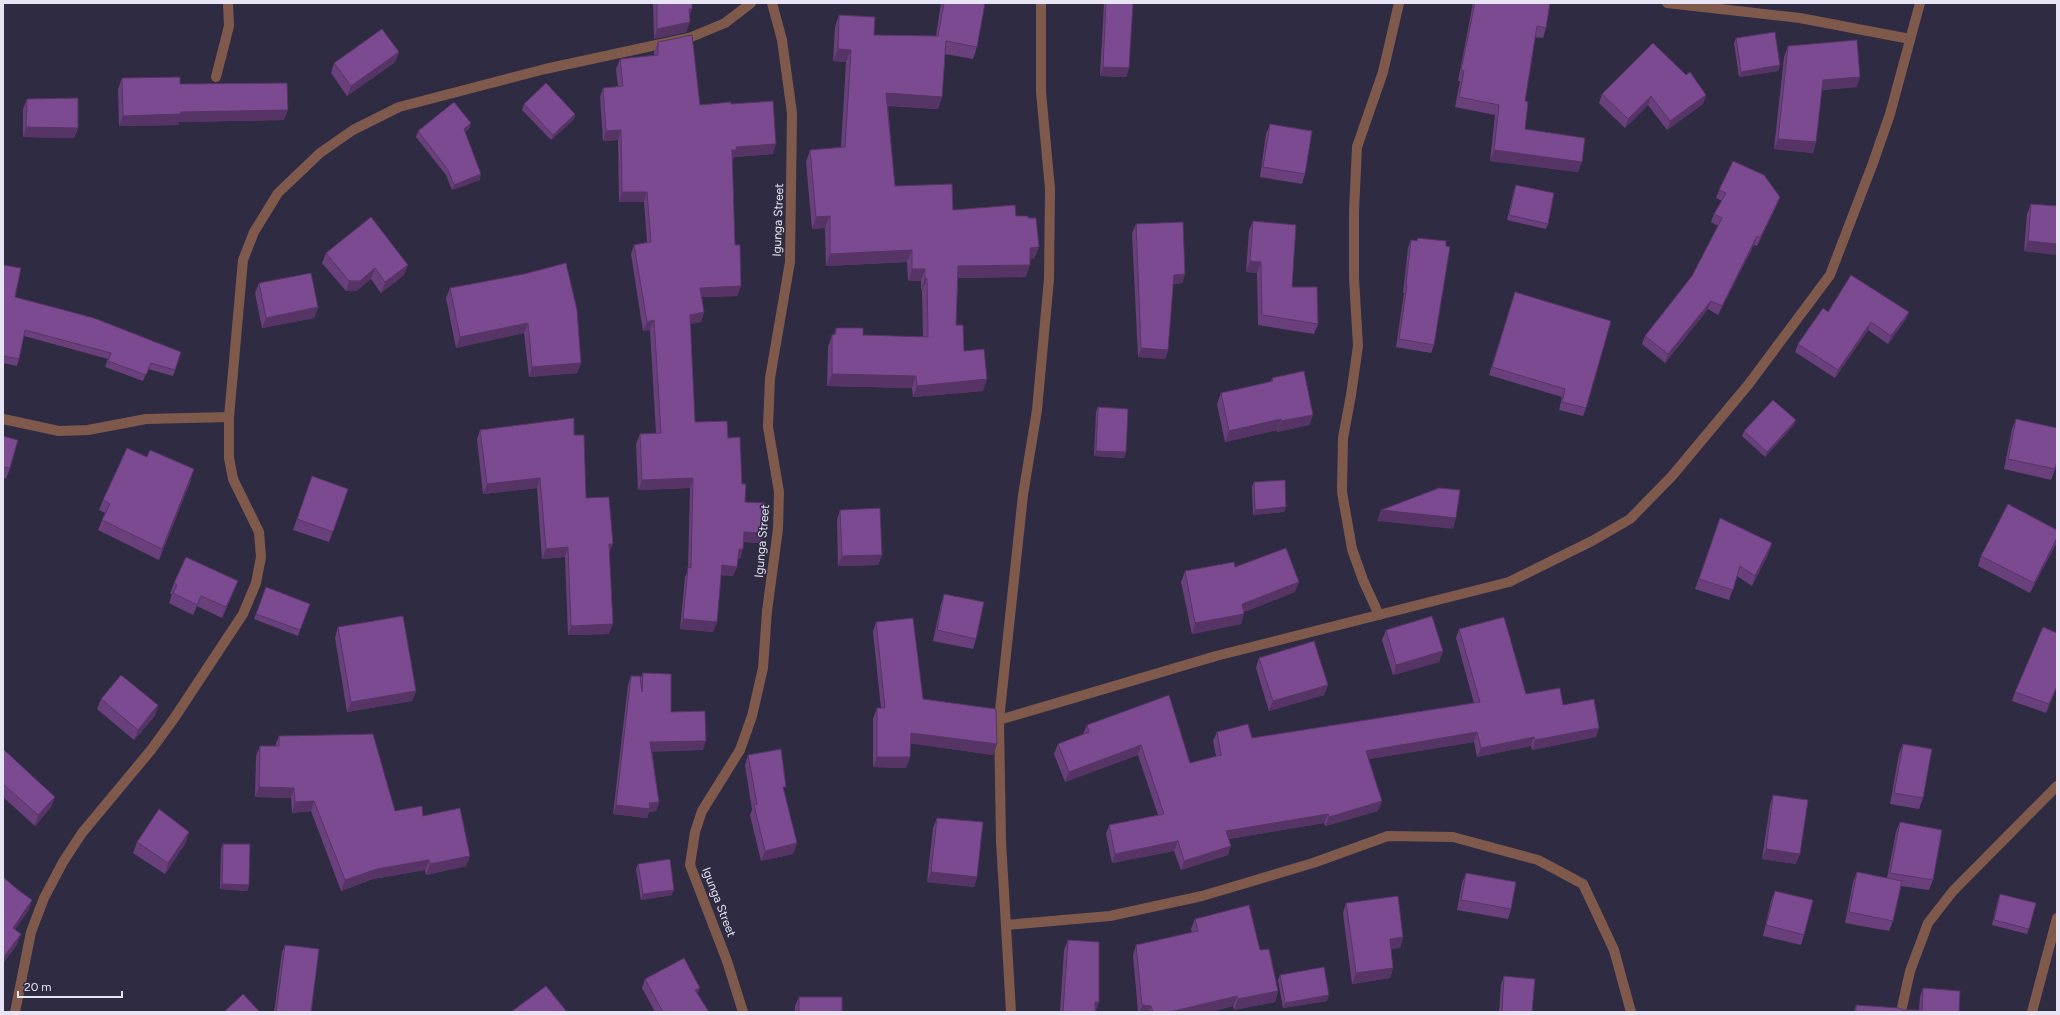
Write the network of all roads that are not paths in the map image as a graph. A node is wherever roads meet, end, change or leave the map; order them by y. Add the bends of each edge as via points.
1 (228, 3) edge
2 (751, 3) edge
3 (772, 3) edge
4 (1041, 3) edge
5 (1399, 3) edge
6 (1667, 3) edge
7 (1920, 3) edge
8 (1910, 39) junction
9 (216, 77) dead end
10 (229, 416) junction
11 (3, 419) edge
12 (1379, 615) junction
13 (999, 720) junction
14 (2057, 786) edge
15 (2057, 918) edge
16 (1006, 925) junction
17 (15, 1012) edge
18 (743, 1012) edge
19 (1011, 1012) edge
20 (1631, 1012) edge
21 (1901, 1012) edge
22 (2032, 1012) edge

1 - 9 street via 229,26
2 - 10 street via 725,23 689,38 545,69 399,107 353,130 320,153 278,193 254,232 243,260
3 - 18 street, Igunga Street via 782,40 792,113 790,262 770,378 769,420 779,492 778,529 767,611 763,668 752,716 740,750 702,812 695,832 690,865 727,961
4 - 13 street via 1041,92 1050,189 1046,324
5 - 12 street via 1383,72 1357,147 1354,278 1358,346 1343,438 1342,492 1352,549
6 - 8 street via 1800,18
7 - 8 street
8 - 12 street via 1885,128 1830,274 1748,385 1672,476 1630,519 1509,582
10 - 11 street via 146,419 88,430 59,431
10 - 17 street via 229,458 233,479 259,532 261,557 256,583 243,614 175,717 82,833 63,862 44,898 32,932
12 - 13 street via 1216,656
13 - 16 street
14 - 21 street via 1952,891 1928,923 1910,971
15 - 22 street
16 - 19 street
16 - 20 street via 1110,916 1202,896 1313,863 1388,836 1453,837 1538,860 1583,884 1614,950

